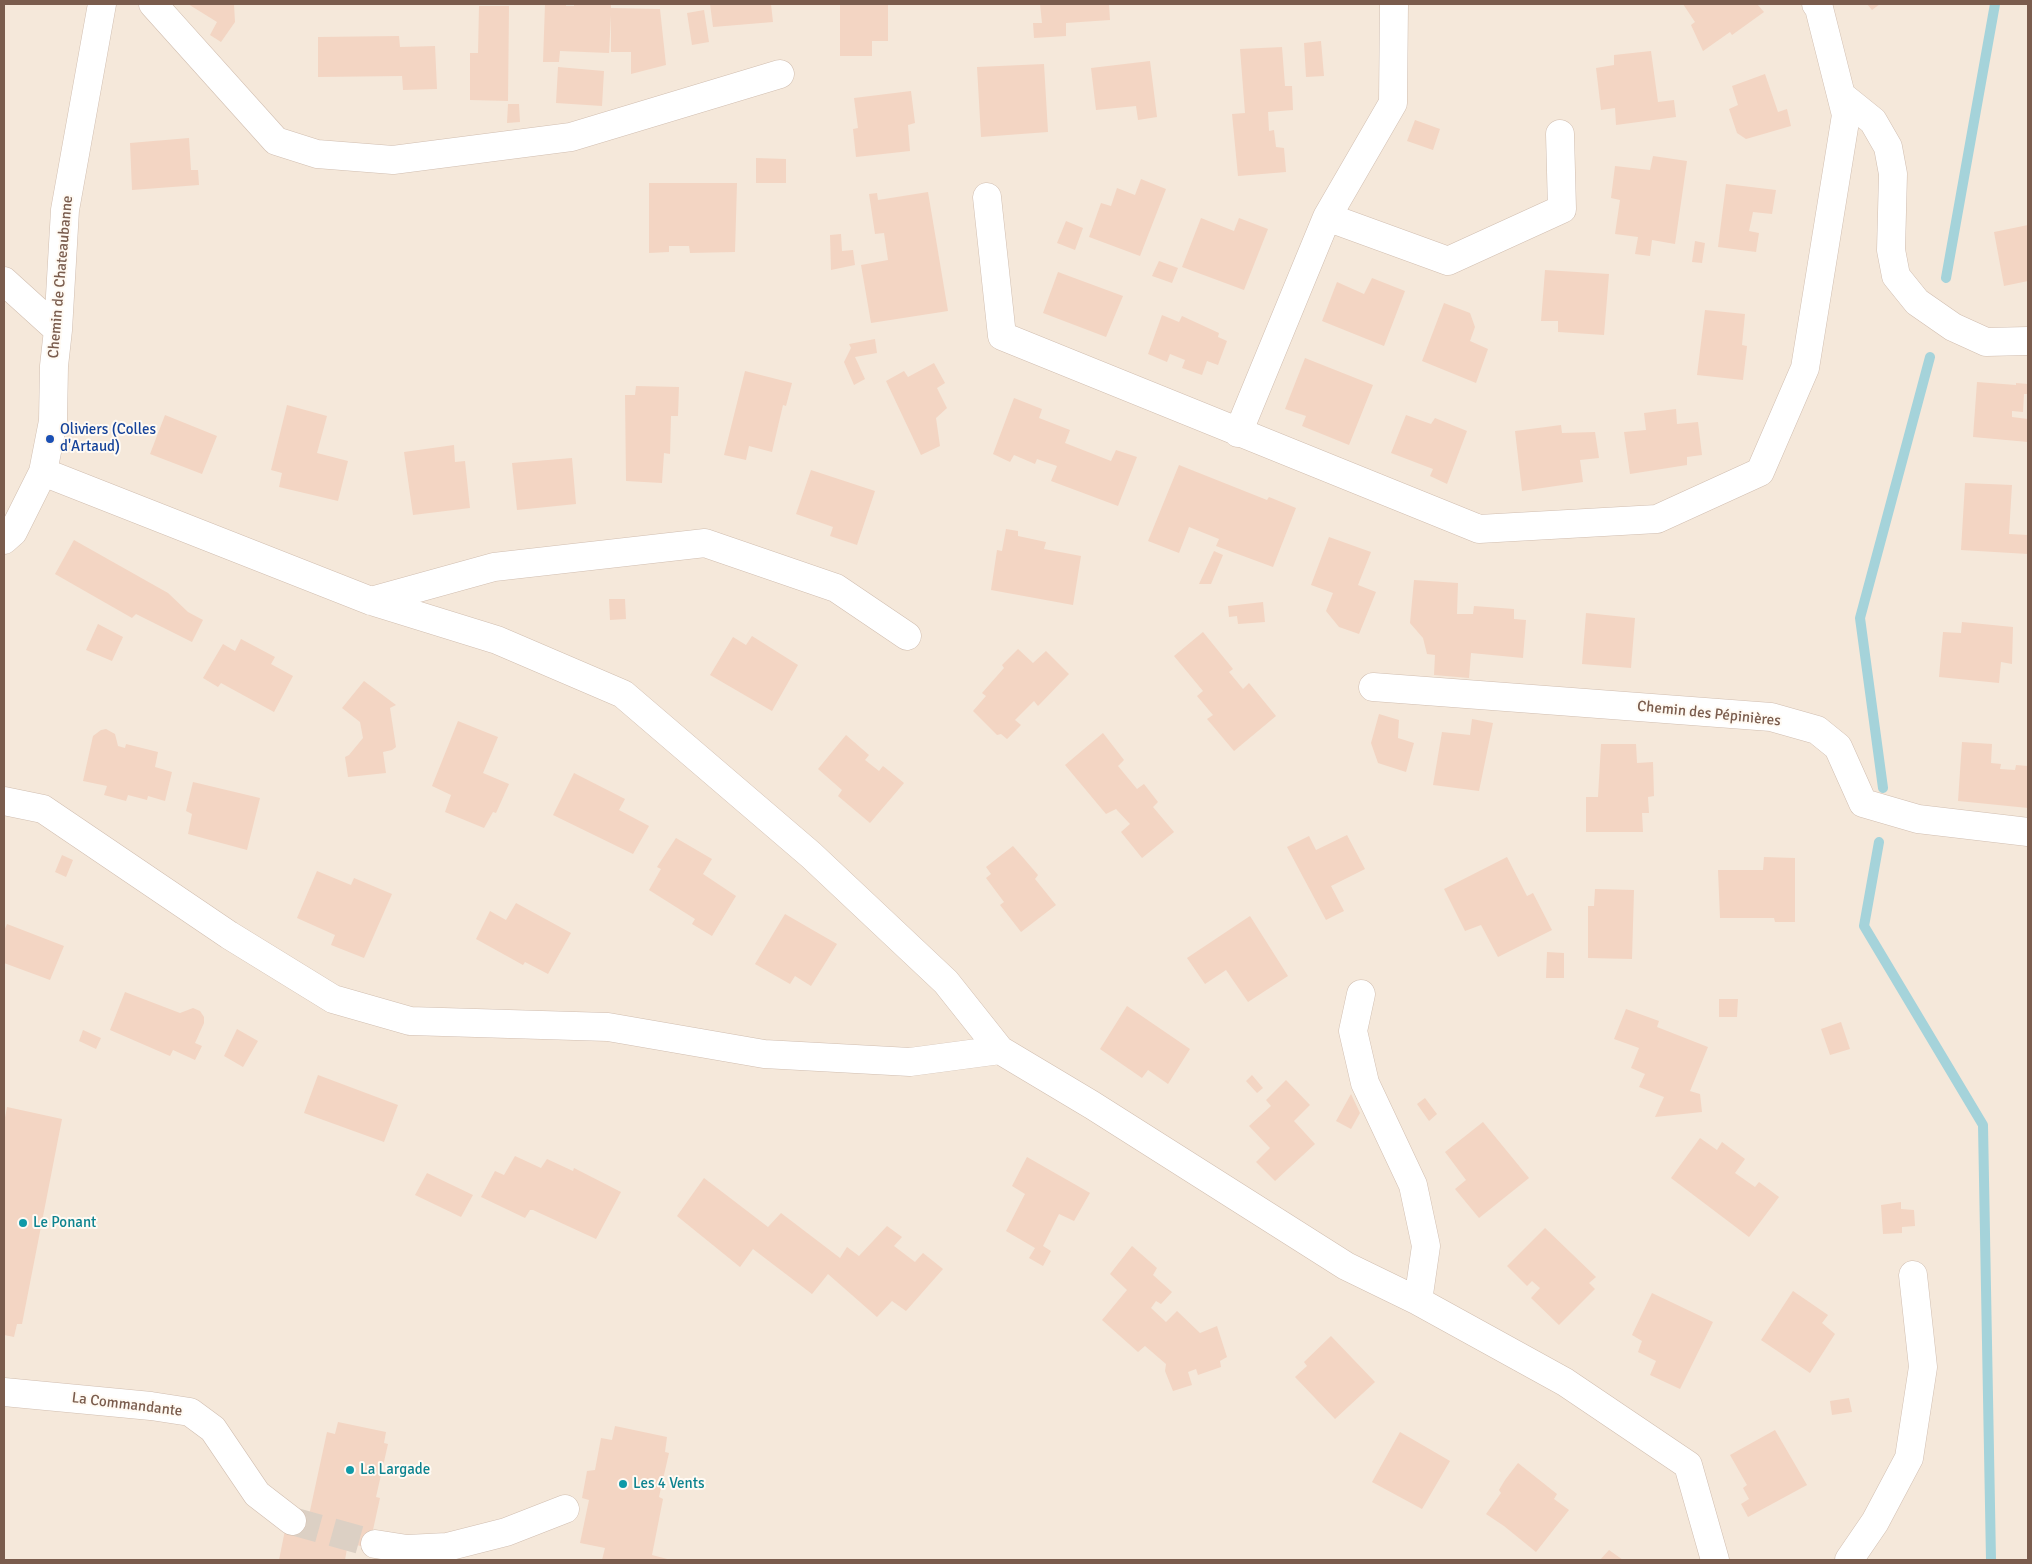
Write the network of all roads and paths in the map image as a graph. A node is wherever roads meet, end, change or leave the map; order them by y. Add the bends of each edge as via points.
1 (102, 4) edge
2 (153, 4) edge
3 (1394, 4) edge
4 (1816, 4) edge
5 (780, 74) dead end
6 (1842, 96) junction
7 (1560, 134) dead end
8 (987, 197) dead end
9 (1327, 217) junction
10 (4, 281) edge
11 (58, 330) junction
12 (2028, 342) edge
13 (1238, 433) junction
14 (43, 472) junction
15 (4, 540) edge
16 (371, 601) junction
17 (907, 636) dead end
18 (1373, 686) dead end
19 (4, 801) edge
20 (2028, 832) edge
21 (1361, 994) dead end
22 (1000, 1050) junction
23 (1913, 1274) dead end
24 (1418, 1301) junction
25 (4, 1392) edge
26 (565, 1509) dead end
27 (292, 1521) tunnel mouth
28 (375, 1544) tunnel mouth
29 (1715, 1560) edge
30 (1849, 1560) edge

1 - 11 street, Chemin de Chateaubanne via 65,210
2 - 5 street via 276,141 317,154 393,160 570,137
3 - 9 street via 1393,103
4 - 6 street
6 - 12 street via 1873,121 1888,147 1893,174 1891,250 1896,276 1917,302 1953,327 1986,342
6 - 13 street via 1846,115 1804,368 1760,472 1657,519 1479,529
7 - 9 street via 1562,209 1448,261
8 - 13 street via 1002,336
9 - 13 street
10 - 11 street
11 - 14 street, Chemin de Chateaubanne via 53,421
14 - 15 street, Chemin de Chateaubanne via 13,532
14 - 16 street
16 - 17 street via 494,567 705,543 836,588
16 - 22 street via 497,640 623,694 811,855 946,982
18 - 20 street, Chemin des Pépinières via 1771,717 1817,730 1838,747 1863,803 1918,819
19 - 22 street via 43,809 229,935 332,999 410,1021 608,1027 764,1054 910,1062
21 - 24 street via 1353,1031 1365,1083 1413,1185 1426,1246
22 - 24 street via 1346,1266
23 - 30 street via 1924,1367 1909,1458 1875,1522
24 - 29 street via 1566,1382 1688,1465
25 - 27 street, La Commandante via 190,1412 213,1429 256,1494
26 - 28 street via 506,1532 447,1546 408,1549

